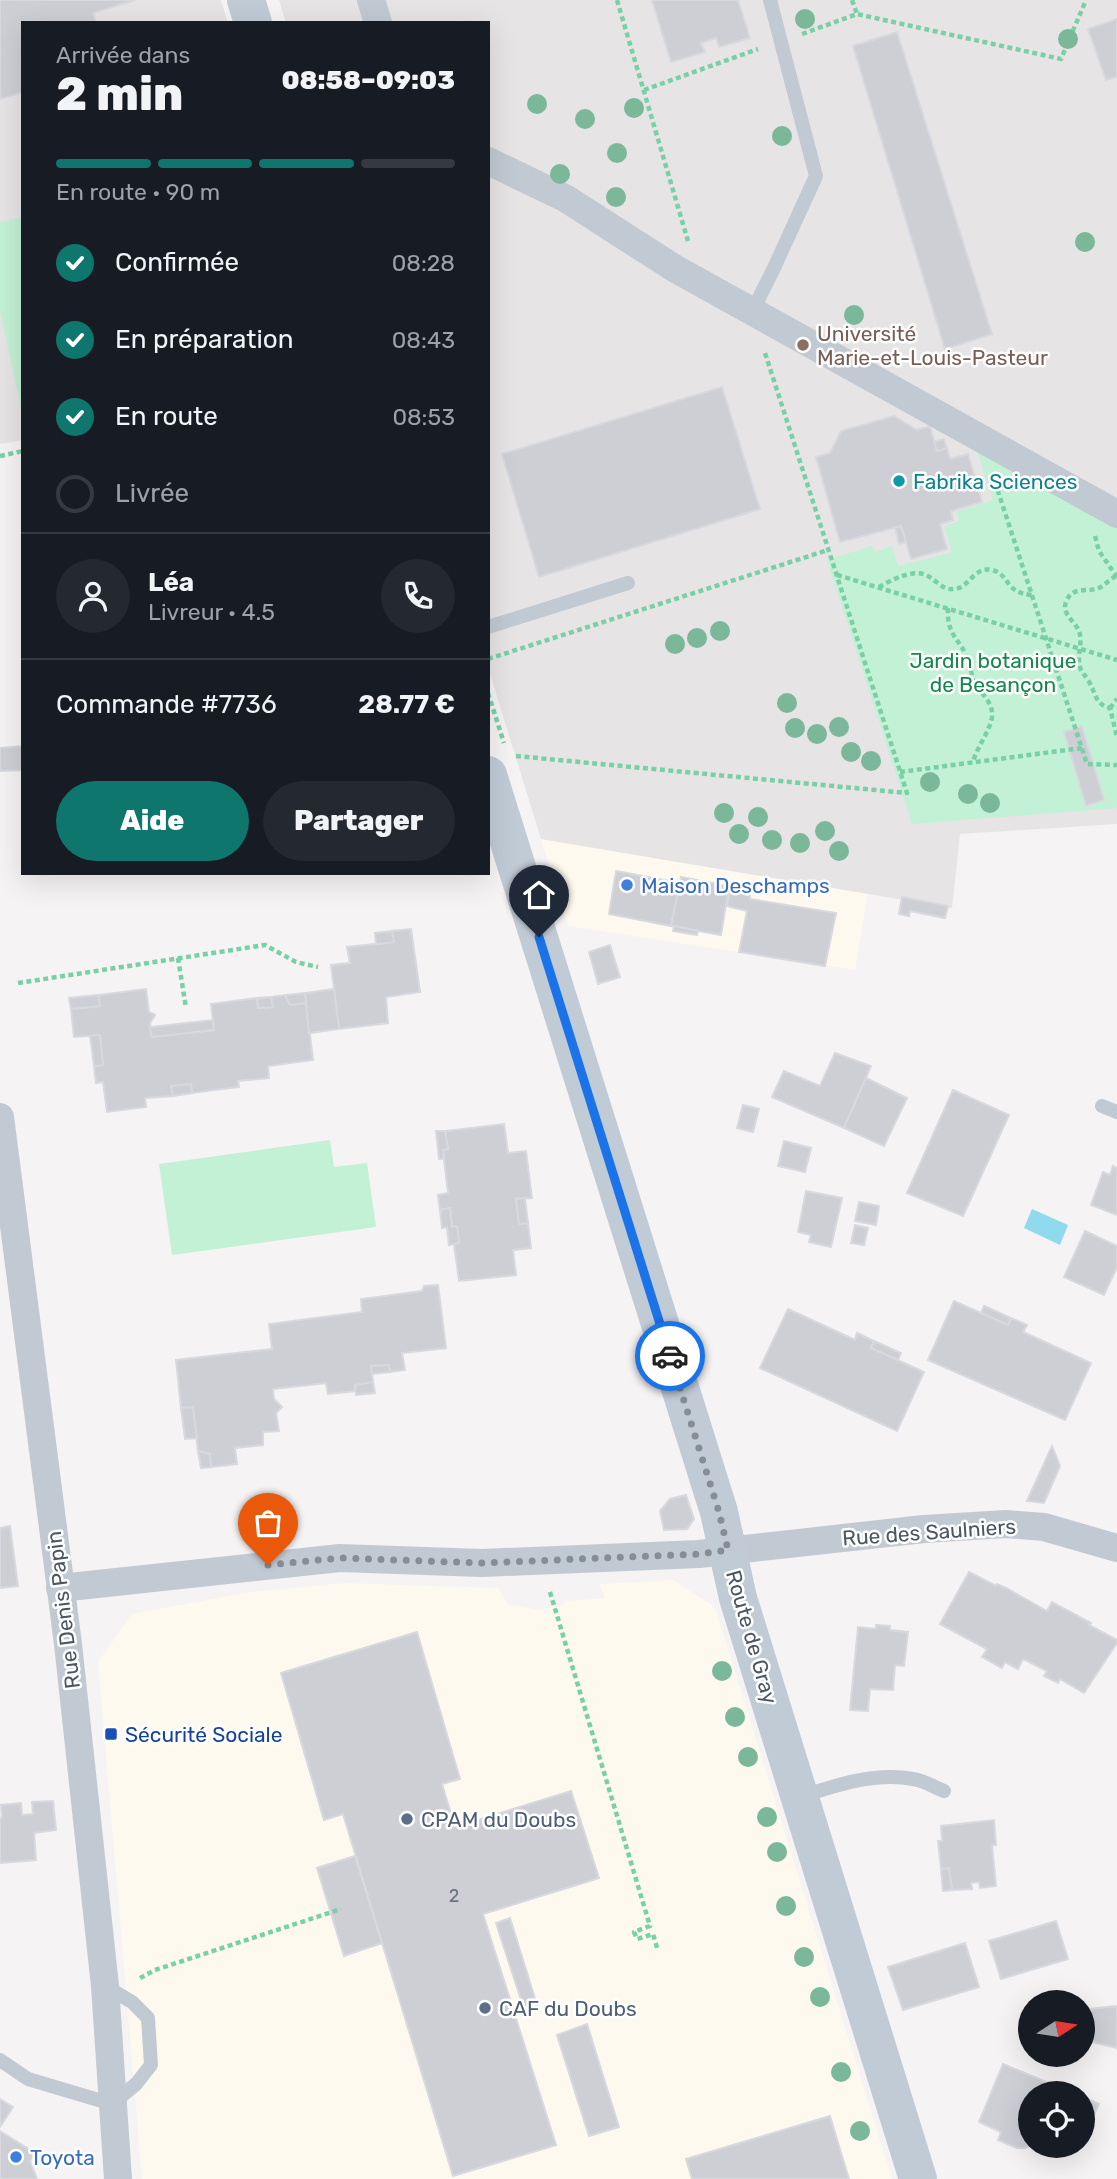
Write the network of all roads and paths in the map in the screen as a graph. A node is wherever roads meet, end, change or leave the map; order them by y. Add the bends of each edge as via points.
1 (246, 0) edge
2 (371, 0) edge
3 (617, 0) edge
4 (769, 0) edge
5 (852, 0) edge
6 (1086, 0) edge
7 (857, 14) junction
8 (252, 21) edge
9 (377, 21) edge
10 (782, 41) junction
11 (644, 90) junction
12 (490, 162) edge
13 (698, 279) junction
14 (752, 312) junction
15 (981, 438) junction
16 (21, 451) edge
17 (0, 456) edge
18 (1117, 513) edge
19 (828, 550) junction
20 (836, 575) junction
21 (1116, 576) edge
22 (628, 583) dead end
23 (877, 587) junction
24 (1032, 595) junction
25 (948, 608) junction
26 (490, 626) edge
27 (1046, 638) junction
28 (1078, 648) junction
29 (490, 658) edge
30 (1117, 660) edge
31 (1117, 699) edge
32 (1110, 708) junction
33 (1117, 737) edge
34 (1082, 748) junction
35 (973, 762) junction
36 (498, 765) edge
37 (1117, 765) edge
38 (900, 772) junction
39 (178, 958) junction
40 (318, 967) dead end
41 (18, 983) dead end
42 (186, 1008) dead end
43 (1102, 1106) dead end
44 (1117, 1112) edge
45 (0, 1117) edge
46 (1117, 1548) edge
47 (728, 1550) junction
48 (541, 1560) junction
49 (60, 1588) junction
50 (944, 1791) dead end
51 (800, 1797) junction
52 (341, 1909) dead end
53 (658, 1951) dead end
54 (118, 1985) junction
55 (0, 2060) edge
56 (112, 2104) junction
57 (103, 2179) edge
58 (118, 2179) edge
59 (918, 2179) edge

1 - 8 main road
2 - 9 street
3 - 11 path
4 - 10 lane
5 - 7 path
6 - 7 path via 1061,59
7 - 10 path
10 - 11 path
10 - 14 lane via 816,176
11 - 13 path
12 - 13 street via 565,198
13 - 14 street
14 - 15 street
14 - 19 path
15 - 18 street
15 - 24 path
16 - 17 path
19 - 20 path
19 - 29 path
20 - 23 path
20 - 38 path
21 - 28 path via 1097,589 1080,590 1069,597 1065,608 1080,633
22 - 26 lane
23 - 24 path via 914,573 929,576 945,588 958,589 985,569 1001,574 1021,594
23 - 25 path
24 - 27 path
25 - 27 path
25 - 35 path via 948,625 992,712
27 - 28 path
27 - 34 path
28 - 30 path
28 - 32 path via 1081,671 1095,698
31 - 32 path
32 - 33 path
34 - 35 path
34 - 37 path via 1087,764
35 - 38 path
36 - 38 path via 907,793
36 - 47 main road, Route de Gray
39 - 40 path via 265,944 296,962
39 - 41 path
39 - 42 path
43 - 44 lane
45 - 49 street, Rue Denis Papin
46 - 47 street, Rue des Saulniers via 1044,1527 1006,1524
47 - 48 street, Rue des Saulniers
47 - 51 main road, Route de Gray via 738,1598
48 - 49 street, Rue des Saulniers via 482,1563 340,1558
48 - 53 path via 650,1926 634,1932 637,1939 653,1934
49 - 54 street, Rue Denis Papin
50 - 51 lane via 915,1779 878,1777
51 - 59 main road, Route de Gray
52 - 54 path
54 - 56 street, Rue Denis Papin
54 - 56 lane via 148,2018 150,2065
55 - 56 lane via 28,2079
56 - 57 street, Rue Denis Papin
56 - 58 street, Rue Denis Papin

